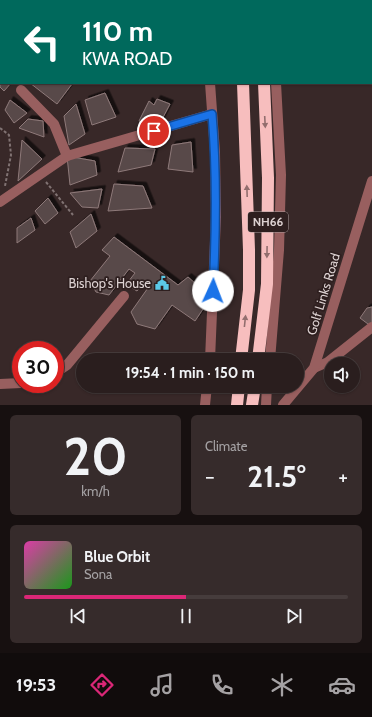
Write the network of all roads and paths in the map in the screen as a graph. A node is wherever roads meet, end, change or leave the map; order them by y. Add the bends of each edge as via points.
1 (210, 84) edge
2 (243, 84) edge
3 (264, 84) edge
4 (276, 84) edge
5 (21, 90) dead end
6 (212, 114) junction
7 (0, 128) edge
8 (67, 156) junction
9 (40, 174) junction
10 (372, 181) edge
11 (1, 201) edge
12 (73, 215) dead end
13 (124, 296) dead end
14 (372, 327) edge
15 (210, 353) edge
16 (242, 353) edge
17 (259, 353) edge
18 (271, 353) edge
19 (64, 367) edge
20 (314, 368) junction
21 (12, 383) edge
22 (0, 384) edge
23 (206, 393) edge
24 (238, 393) edge
25 (254, 393) edge
26 (267, 393) edge
27 (205, 405) edge
28 (237, 405) edge
29 (252, 405) edge
30 (266, 405) edge
31 (283, 405) edge

1 - 6 street
16 -> 2 highway, NH66 via 249,290
3 -> 17 highway, NH66 via 268,178 267,284
4 - 18 street via 281,175 279,250
5 - 8 street via 54,124
6 - 8 street
6 - 15 street via 216,217
7 - 11 path via 9,134 11,155
8 - 9 street
9 - 11 street
9 - 12 path
10 - 20 street, Golf Links Road
13 - 19 street
14 - 20 street via 328,362
20 - 31 street, Golf Links Road
21 - 22 street
23 - 27 street
24 - 28 highway
25 - 29 highway
26 - 30 street

